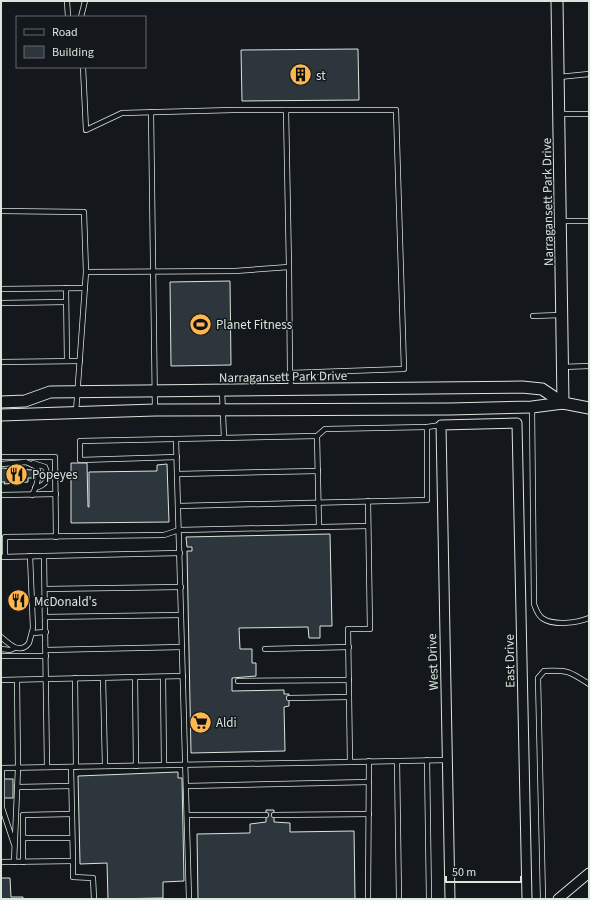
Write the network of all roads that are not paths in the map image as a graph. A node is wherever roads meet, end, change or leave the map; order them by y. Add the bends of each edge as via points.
1 (68, 1) edge
2 (85, 1) edge
3 (557, 1) edge
4 (68, 16) edge
5 (81, 16) edge
6 (83, 68) edge
7 (589, 74) edge
8 (559, 77) junction
9 (286, 110) junction
10 (151, 112) junction
11 (560, 114) junction
12 (589, 114) edge
13 (1, 211) edge
14 (561, 221) junction
15 (589, 221) edge
16 (289, 267) junction
17 (86, 272) junction
18 (153, 272) junction
19 (66, 288) junction
20 (85, 288) junction
21 (1, 289) edge
22 (66, 302) junction
23 (1, 303) edge
24 (562, 315) junction
25 (533, 316) dead end
26 (80, 360) junction
27 (67, 361) junction
28 (1, 362) edge
29 (589, 366) edge
30 (562, 367) junction
31 (290, 373) junction
32 (291, 390) junction
33 (222, 391) junction
34 (77, 392) junction
35 (155, 392) junction
36 (1, 402) edge
37 (563, 403) junction
38 (532, 407) junction
39 (589, 408) edge
40 (155, 410) junction
41 (223, 410) junction
42 (76, 412) junction
43 (1, 415) edge
44 (441, 425) junction
45 (427, 427) junction
46 (317, 436) junction
47 (176, 438) junction
48 (224, 438) junction
49 (1, 457) edge
50 (177, 458) junction
51 (26, 462) junction
52 (1, 464) edge
53 (318, 471) junction
54 (178, 474) junction
55 (35, 488) junction
56 (56, 494) junction
57 (1, 495) edge
58 (32, 495) junction
59 (368, 501) junction
60 (319, 502) junction
61 (178, 506) junction
62 (368, 526) junction
63 (319, 527) junction
64 (179, 530) junction
65 (58, 537) junction
66 (180, 553) junction
67 (30, 556) junction
68 (44, 556) junction
69 (3, 557) edge
70 (181, 586) junction
71 (45, 588) junction
72 (181, 615) junction
73 (45, 617) junction
74 (589, 618) edge
75 (46, 632) junction
76 (32, 633) junction
77 (1, 637) edge
78 (15, 648) junction
79 (182, 648) junction
80 (349, 648) junction
81 (1, 649) edge
82 (265, 649) dead end
83 (46, 650) junction
84 (1, 656) edge
85 (46, 656) junction
86 (183, 676) junction
87 (135, 677) junction
88 (163, 677) junction
89 (75, 678) junction
90 (104, 678) junction
91 (46, 679) junction
92 (1, 680) edge
93 (17, 680) junction
94 (349, 680) junction
95 (238, 682) dead end
96 (589, 684) edge
97 (349, 696) junction
98 (289, 698) dead end
99 (427, 760) junction
100 (448, 760) junction
101 (369, 761) junction
102 (397, 761) junction
103 (350, 762) junction
104 (186, 764) junction
105 (164, 765) junction
106 (105, 766) junction
107 (136, 766) junction
108 (47, 767) junction
109 (74, 767) junction
110 (2, 768) edge
111 (18, 768) junction
112 (369, 782) junction
113 (71, 786) junction
114 (186, 786) junction
115 (17, 787) junction
116 (72, 814) junction
117 (369, 814) junction
118 (187, 815) junction
119 (266, 815) dead end
120 (274, 815) dead end
121 (23, 838) junction
122 (72, 838) junction
123 (15, 848) junction
124 (73, 861) junction
125 (1, 862) edge
126 (14, 862) junction
127 (23, 862) junction
128 (589, 873) edge
129 (94, 899) edge
130 (189, 899) edge
131 (368, 899) edge
132 (399, 899) edge
133 (429, 899) edge
134 (450, 899) edge
135 (527, 899) edge
136 (543, 899) edge
137 (558, 899) edge

1 - 4 lane
2 - 5 lane
3 - 8 street, Narragansett Park Drive
6 - 10 lane via 86,130 122,113
7 - 8 lane
8 - 11 street, Narragansett Park Drive
9 - 10 lane
9 - 16 lane
9 - 31 lane via 396,110 404,363 404,369
10 - 18 lane
11 - 12 lane
11 - 14 street, Narragansett Park Drive
13 - 17 lane via 84,212
14 - 15 lane
14 - 24 street, Narragansett Park Drive
16 - 18 lane via 235,271
16 - 31 lane
17 - 18 lane
17 - 20 lane
18 - 35 lane
19 - 20 lane
19 - 21 lane
19 - 22 lane
20 - 26 lane
22 - 23 lane
22 - 27 lane
24 - 25 lane
24 - 30 street, Narragansett Park Drive
26 - 27 lane
26 - 34 lane
27 - 28 lane
29 - 30 lane
30 - 37 street, Narragansett Park Drive
31 - 32 lane
32 - 33 street, Narragansett Park Drive
32 - 37 street, Narragansett Park Drive via 522,387 542,389
33 - 35 street, Narragansett Park Drive
33 - 41 lane
34 - 35 street, Narragansett Park Drive
34 - 36 street, Narragansett Park Drive via 50,392 24,401
34 - 42 lane
35 - 40 lane
37 - 38 street, Narragansett Park Drive
37 - 39 street, Narragansett Park Drive
38 - 41 street, Narragansett Park Drive
38 - 74 lane via 534,604 538,614 550,622
40 - 41 street, Narragansett Park Drive
40 - 42 street, Narragansett Park Drive
41 - 48 lane
42 - 43 street, Narragansett Park Drive
44 - 45 lane
44 - 100 street, West Drive
44 - 135 street, East Drive via 517,423
45 - 46 lane via 325,429
45 - 59 lane via 427,500
46 - 48 lane
46 - 53 lane
47 - 48 lane
47 - 50 lane
47 - 50 lane via 80,441 80,460
49 - 56 lane via 55,457
50 - 54 lane
51 - 52 lane
51 - 55 lane via 37,467 39,472
51 - 55 lane via 45,467 48,474 42,486
53 - 54 lane
53 - 60 lane
54 - 61 lane
55 - 58 lane
56 - 58 lane
56 - 65 lane
57 - 58 lane
59 - 60 lane
59 - 62 lane
60 - 61 lane
60 - 63 lane
61 - 64 lane
62 - 63 lane
62 - 80 lane via 370,629 348,629
63 - 64 lane
64 - 65 lane via 164,535
64 - 66 lane
65 - 69 lane via 5,538
66 - 68 lane
66 - 70 lane
67 - 68 lane
67 - 69 lane
67 - 76 lane
68 - 71 lane
70 - 71 lane
70 - 72 lane
71 - 73 lane
72 - 73 lane
72 - 79 lane
73 - 75 lane
75 - 76 lane
75 - 83 lane
76 - 78 lane via 27,646
77 - 78 lane
78 - 81 lane
79 - 83 lane
79 - 86 lane
80 - 82 lane
80 - 94 lane
83 - 85 lane
84 - 85 lane
85 - 91 lane
86 - 88 lane
86 - 104 lane
87 - 88 lane
87 - 90 lane
87 - 107 lane
88 - 105 lane
89 - 90 lane
89 - 91 lane
89 - 109 lane
90 - 106 lane
91 - 93 lane
91 - 108 lane
92 - 93 lane
93 - 111 lane
94 - 95 lane
94 - 97 lane
96 - 136 lane via 564,670 544,671 538,678
97 - 98 lane
97 - 103 lane
99 - 100 lane
99 - 102 lane
99 - 133 lane
100 - 134 street, West Drive
101 - 102 lane
101 - 103 lane
101 - 112 lane
102 - 132 lane
103 - 104 lane
104 - 105 lane
104 - 114 lane
105 - 107 lane
106 - 107 lane
106 - 109 lane
108 - 109 lane
108 - 111 lane
109 - 113 lane
110 - 111 lane
110 - 123 lane via 2,808
111 - 115 lane
112 - 114 lane
112 - 117 lane
113 - 115 lane
113 - 116 lane
114 - 118 lane
115 - 123 lane
116 - 121 lane via 23,815
116 - 122 lane
117 - 120 lane
117 - 131 lane
118 - 119 lane
118 - 130 lane
121 - 122 lane
121 - 127 lane
122 - 124 lane
123 - 126 lane
124 - 127 lane
124 - 129 lane via 73,877 93,878
125 - 126 lane
126 - 127 lane
128 - 137 street

